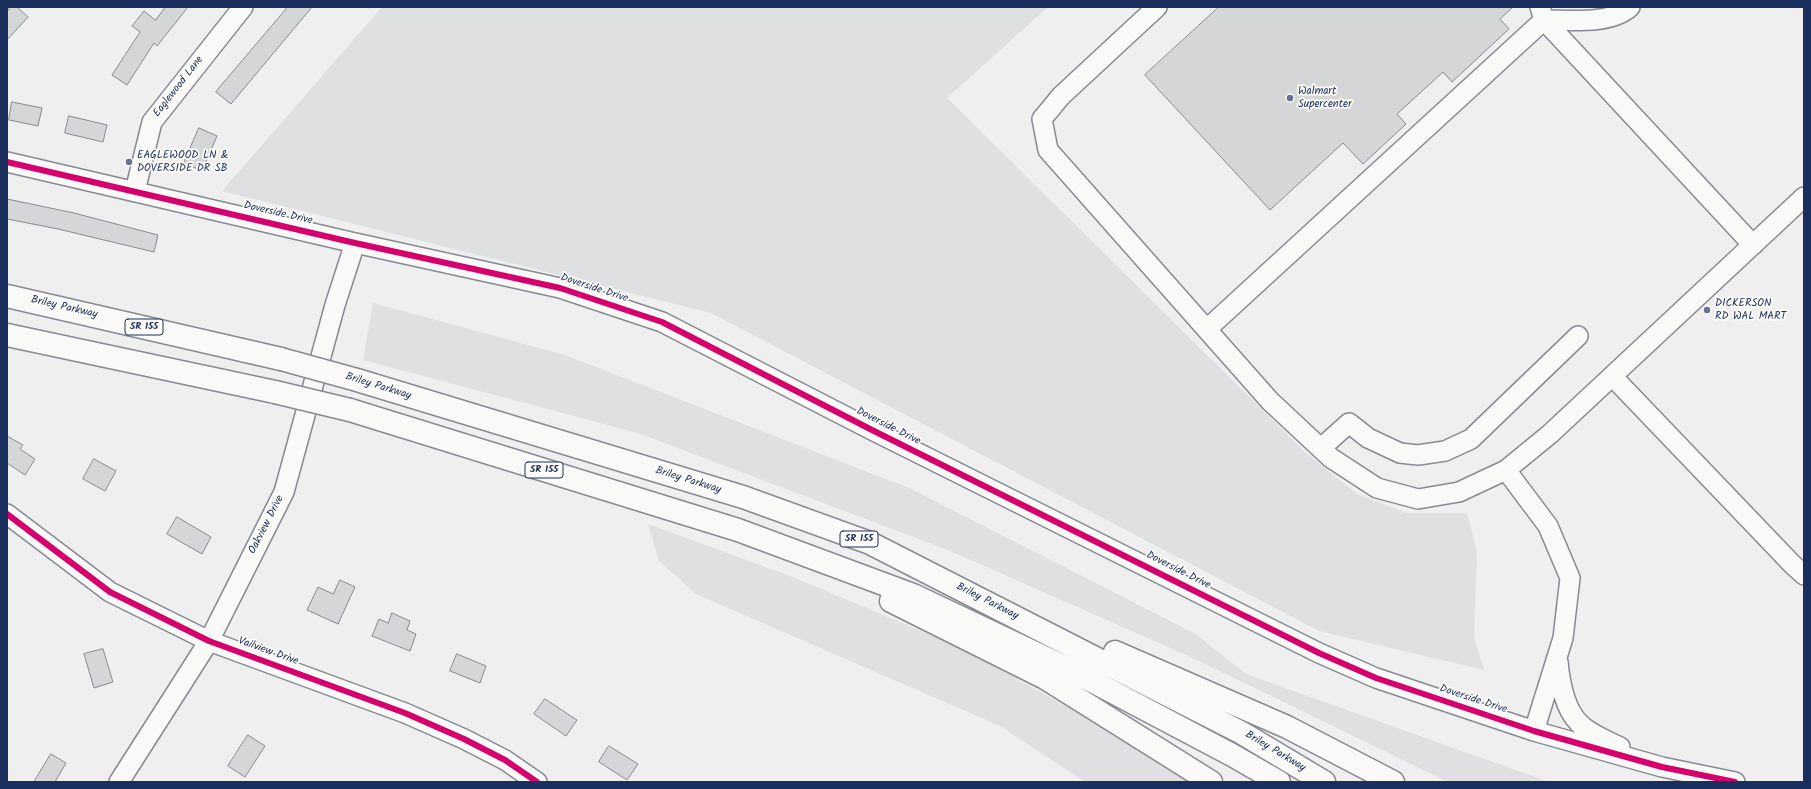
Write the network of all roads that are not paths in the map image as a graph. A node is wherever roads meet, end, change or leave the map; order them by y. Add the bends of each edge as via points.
1 (1157, 7) edge
2 (1630, 7) edge
3 (239, 11) edge
4 (1583, 13) edge
5 (1542, 14) edge
6 (7, 162) edge
7 (135, 191) junction
8 (1804, 196) edge
9 (355, 243) junction
10 (1753, 245) junction
11 (7, 296) edge
12 (1207, 329) junction
13 (7, 335) edge
14 (1578, 336) dead end
15 (1612, 376) junction
16 (1321, 448) junction
17 (1506, 470) junction
18 (7, 514) edge
19 (738, 530) junction
20 (870, 543) junction
21 (1804, 574) edge
22 (209, 641) junction
23 (1557, 657) junction
24 (1534, 731) junction
25 (1662, 767) junction
26 (119, 782) edge
27 (536, 782) edge
28 (1211, 782) edge
29 (1280, 782) edge
30 (1324, 782) edge
31 (1393, 782) edge
32 (1735, 782) edge

1 - 12 street via 1061,96 1042,119 1048,150
2 - 4 street via 1609,19
3 - 7 street, Eaglewood Lane via 152,122
4 - 5 street
5 - 10 street
5 - 12 street
6 - 7 street, Doverside Drive
7 - 9 street, Doverside Drive
8 - 10 street
9 - 22 street, Oakview Drive via 335,305 284,492
9 - 24 street, Doverside Drive via 560,288 662,322 1319,653 1376,678
10 - 15 street
11 - 20 highway, Briley Parkway / SR 155, bridge via 280,359 358,380 743,497
12 - 16 street via 1270,401
13 - 19 highway, SR 155, bridge via 350,410
14 - 16 street via 1471,440 1445,451 1418,455 1400,453 1368,438 1349,423
15 - 17 street via 1550,434
15 - 21 street
16 - 17 street via 1331,458 1377,488 1418,499 1459,492
17 - 23 street via 1548,526 1570,578 1563,638
18 - 22 street, Vailview Drive via 110,592
19 - 28 highway via 814,568 893,602 1045,678
19 - 29 highway, SR 155 via 913,595 1075,672
20 - 30 highway, Briley Parkway / SR 155 via 1242,733
20 - 31 highway via 1004,597 1114,651 1287,727
22 - 26 street, Oakview Drive
22 - 27 street, Vailview Drive via 421,720 505,760
23 - 24 street
23 - 25 street via 1565,697 1570,712 1578,723 1592,733
24 - 25 street, Doverside Drive
25 - 32 street, Doverside Drive

